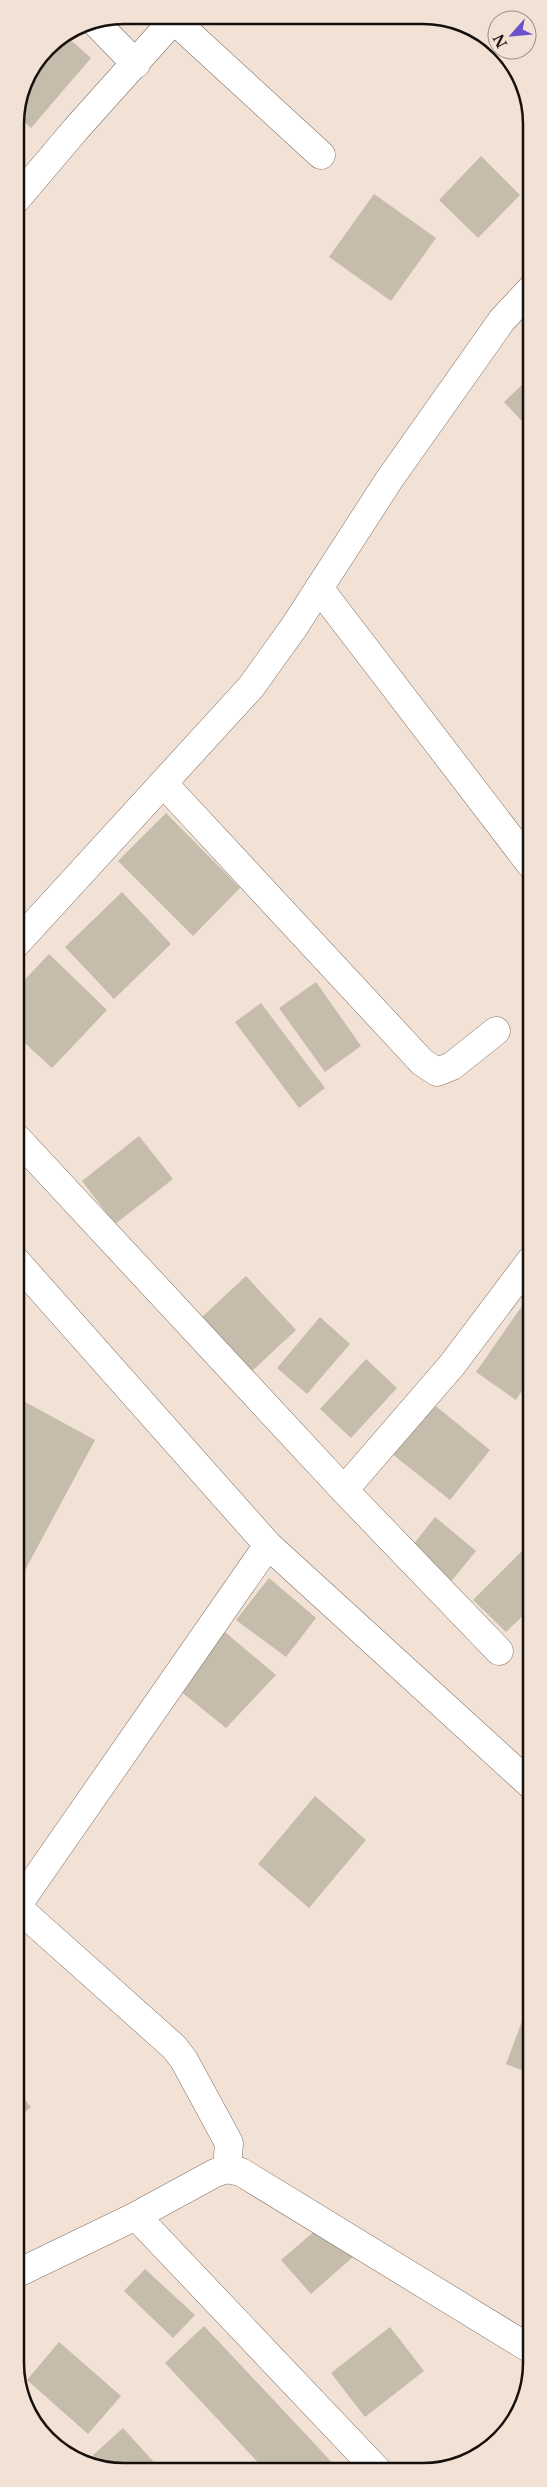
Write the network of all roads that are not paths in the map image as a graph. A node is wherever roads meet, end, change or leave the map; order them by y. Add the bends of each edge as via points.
1 (171, 24) edge
2 (182, 24) edge
3 (100, 27) edge
4 (136, 64) junction
5 (321, 156) dead end
6 (24, 190) edge
7 (523, 298) edge
8 (319, 588) junction
9 (163, 783) junction
10 (523, 855) edge
11 (24, 937) edge
12 (496, 1030) dead end
13 (24, 1146) edge
14 (24, 1270) edge
15 (523, 1272) edge
16 (344, 1490) junction
17 (268, 1545) junction
18 (499, 1651) dead end
19 (523, 1778) edge
20 (24, 1895) edge
21 (24, 1913) edge
22 (227, 2169) junction
23 (136, 2216) junction
24 (24, 2270) edge
25 (523, 2344) edge
26 (370, 2463) edge

1 - 4 street
2 - 5 street
3 - 4 street
4 - 6 street
7 - 8 street via 502,320 389,480
8 - 9 street via 251,687
8 - 10 street
9 - 11 street
9 - 12 street via 422,1062 437,1072 452,1066
13 - 16 street
14 - 17 street
15 - 16 street via 452,1365
16 - 18 street
17 - 19 street
17 - 20 street
21 - 22 street via 174,2047 229,2143
22 - 23 street via 198,2181
22 - 25 street via 241,2172
23 - 24 street
23 - 26 street

